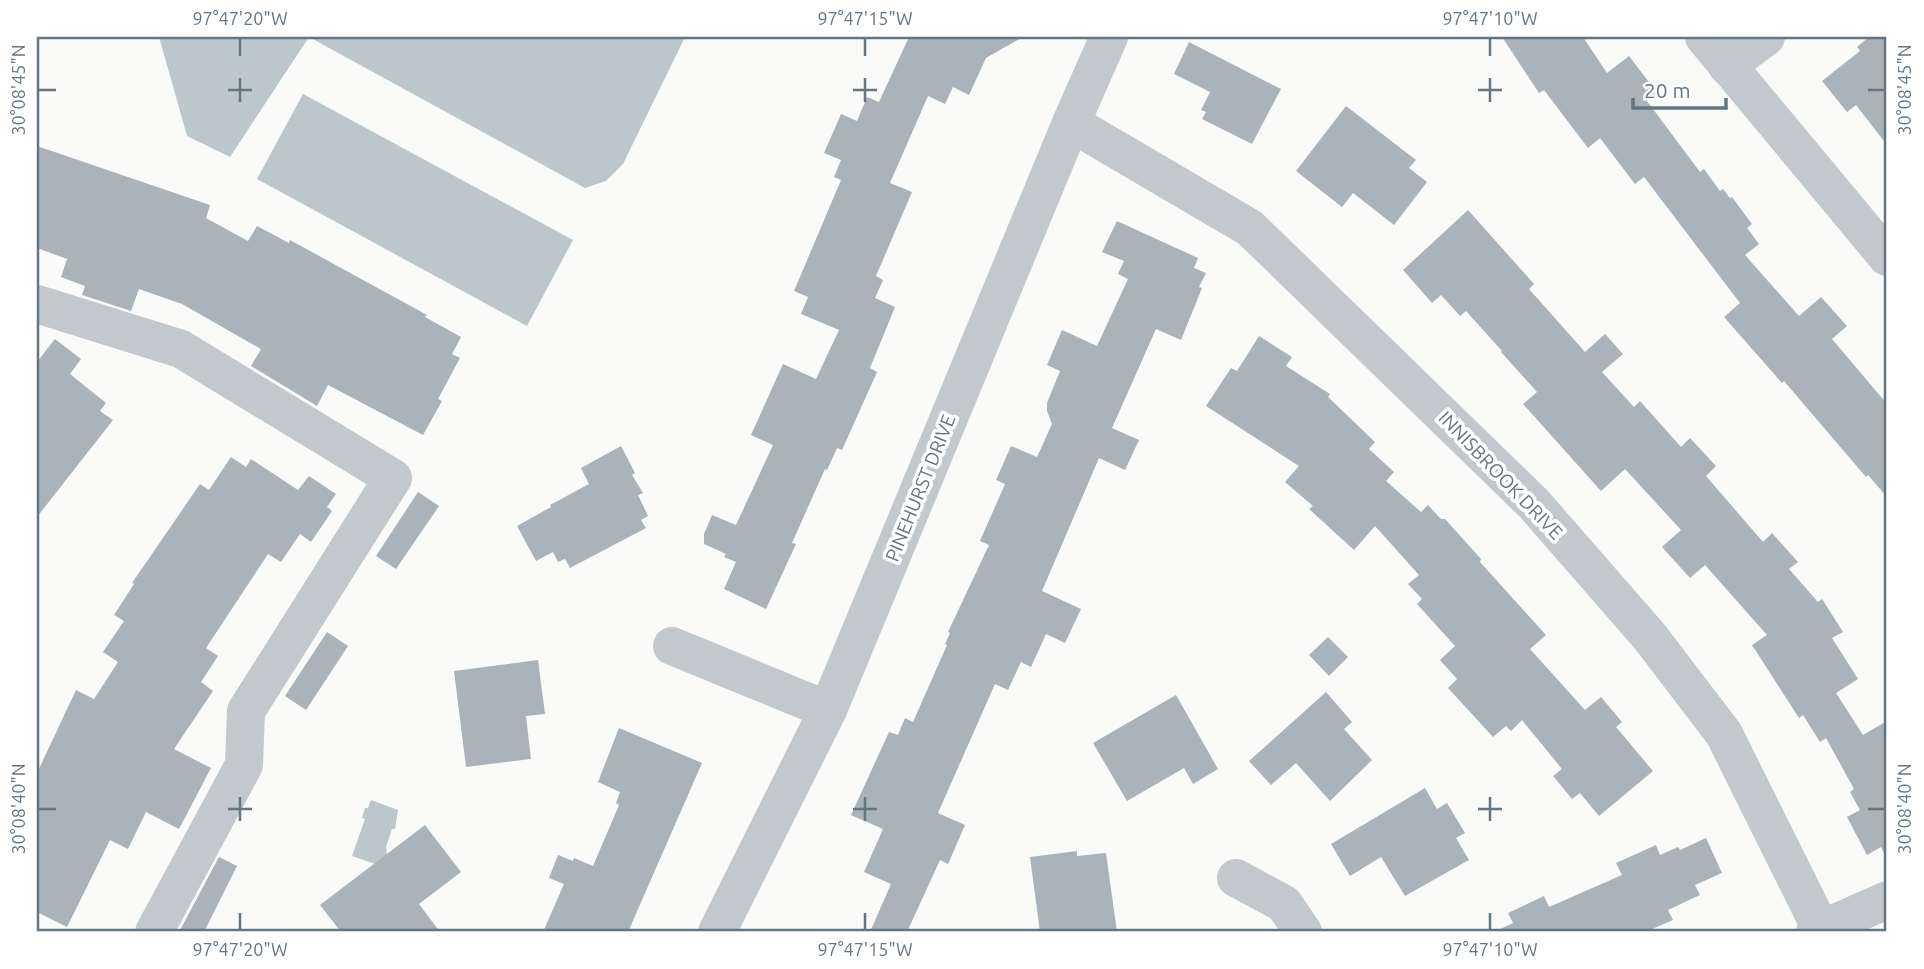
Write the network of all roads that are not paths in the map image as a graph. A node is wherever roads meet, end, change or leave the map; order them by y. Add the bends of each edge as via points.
1 (1109, 37) edge
2 (1766, 37) edge
3 (1715, 51) edge
4 (1071, 123) junction
5 (1887, 257) edge
6 (37, 304) edge
7 (672, 646) dead end
8 (828, 710) junction
9 (1236, 877) dead end
10 (1887, 900) edge
11 (1818, 931) edge
12 (154, 932) edge
13 (717, 932) edge
14 (1303, 932) edge

1 - 4 street, PINEHURST DRIVE
2 - 3 street
3 - 5 street
4 - 8 street, PINEHURST DRIVE
4 - 11 street, INNISBROOK DRIVE via 1251,228 1534,504 1650,637 1724,734
6 - 12 street via 181,349 393,478 246,711 244,765
7 - 8 street
8 - 13 street, PINEHURST DRIVE
9 - 14 street via 1284,904
10 - 11 street

